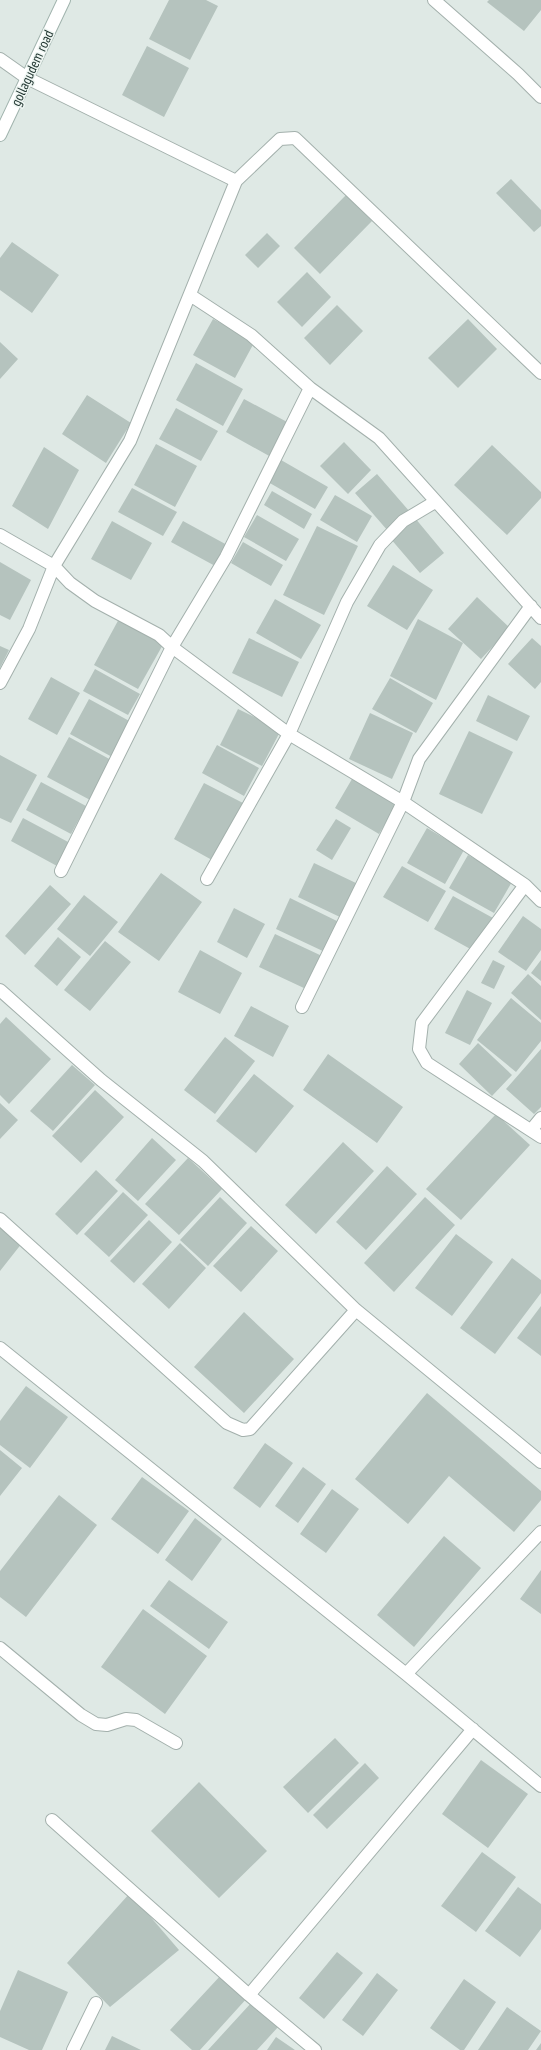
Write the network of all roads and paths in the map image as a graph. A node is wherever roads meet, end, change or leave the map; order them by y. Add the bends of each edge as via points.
1 (64, 0) edge
2 (434, 0) edge
3 (0, 59) edge
4 (27, 78) junction
5 (541, 97) edge
6 (0, 136) edge
7 (236, 180) junction
8 (190, 295) junction
9 (541, 373) edge
10 (310, 388) junction
11 (435, 502) junction
12 (0, 534) edge
13 (54, 566) junction
14 (531, 606) junction
15 (541, 618) edge
16 (172, 646) junction
17 (0, 683) edge
18 (289, 734) junction
19 (403, 802) junction
20 (61, 871) dead end
21 (207, 879) dead end
22 (525, 885) junction
23 (541, 901) edge
24 (0, 990) edge
25 (302, 1007) dead end
26 (541, 1118) edge
27 (536, 1133) edge
28 (0, 1219) edge
29 (356, 1310) junction
30 (0, 1348) edge
31 (541, 1462) edge
32 (541, 1532) edge
33 (0, 1648) edge
34 (406, 1674) junction
35 (473, 1730) junction
36 (176, 1743) dead end
37 (541, 1786) edge
38 (52, 1820) dead end
39 (249, 1994) junction
40 (96, 2003) dead end
41 (73, 2050) edge
42 (315, 2050) edge

1 - 4 street, gollagudem road
2 - 5 street
3 - 4 street
4 - 6 street, gollagudem road
4 - 7 street
7 - 8 street
7 - 9 street via 280,139 295,138
8 - 10 street via 251,335
8 - 13 street via 130,441
10 - 11 street via 379,438
10 - 16 street via 226,557
11 - 14 street
11 - 18 street via 403,521 380,545 348,602
12 - 13 street
13 - 16 street via 80,591 160,635
13 - 17 street via 29,629
14 - 15 street
14 - 19 street via 419,759
16 - 18 street
16 - 20 street
18 - 19 street
18 - 21 street
19 - 22 street
19 - 25 street
22 - 23 street
22 - 27 street via 422,1023 419,1049 427,1063
24 - 29 street via 101,1080 204,1161
26 - 27 street
28 - 29 street via 227,1422 243,1430 250,1429
29 - 31 street
30 - 34 street
32 - 34 street
33 - 36 street via 81,1715 96,1724 107,1725 126,1719 136,1720
34 - 35 street
35 - 37 street
35 - 39 street
38 - 39 street
39 - 42 street
40 - 41 street

